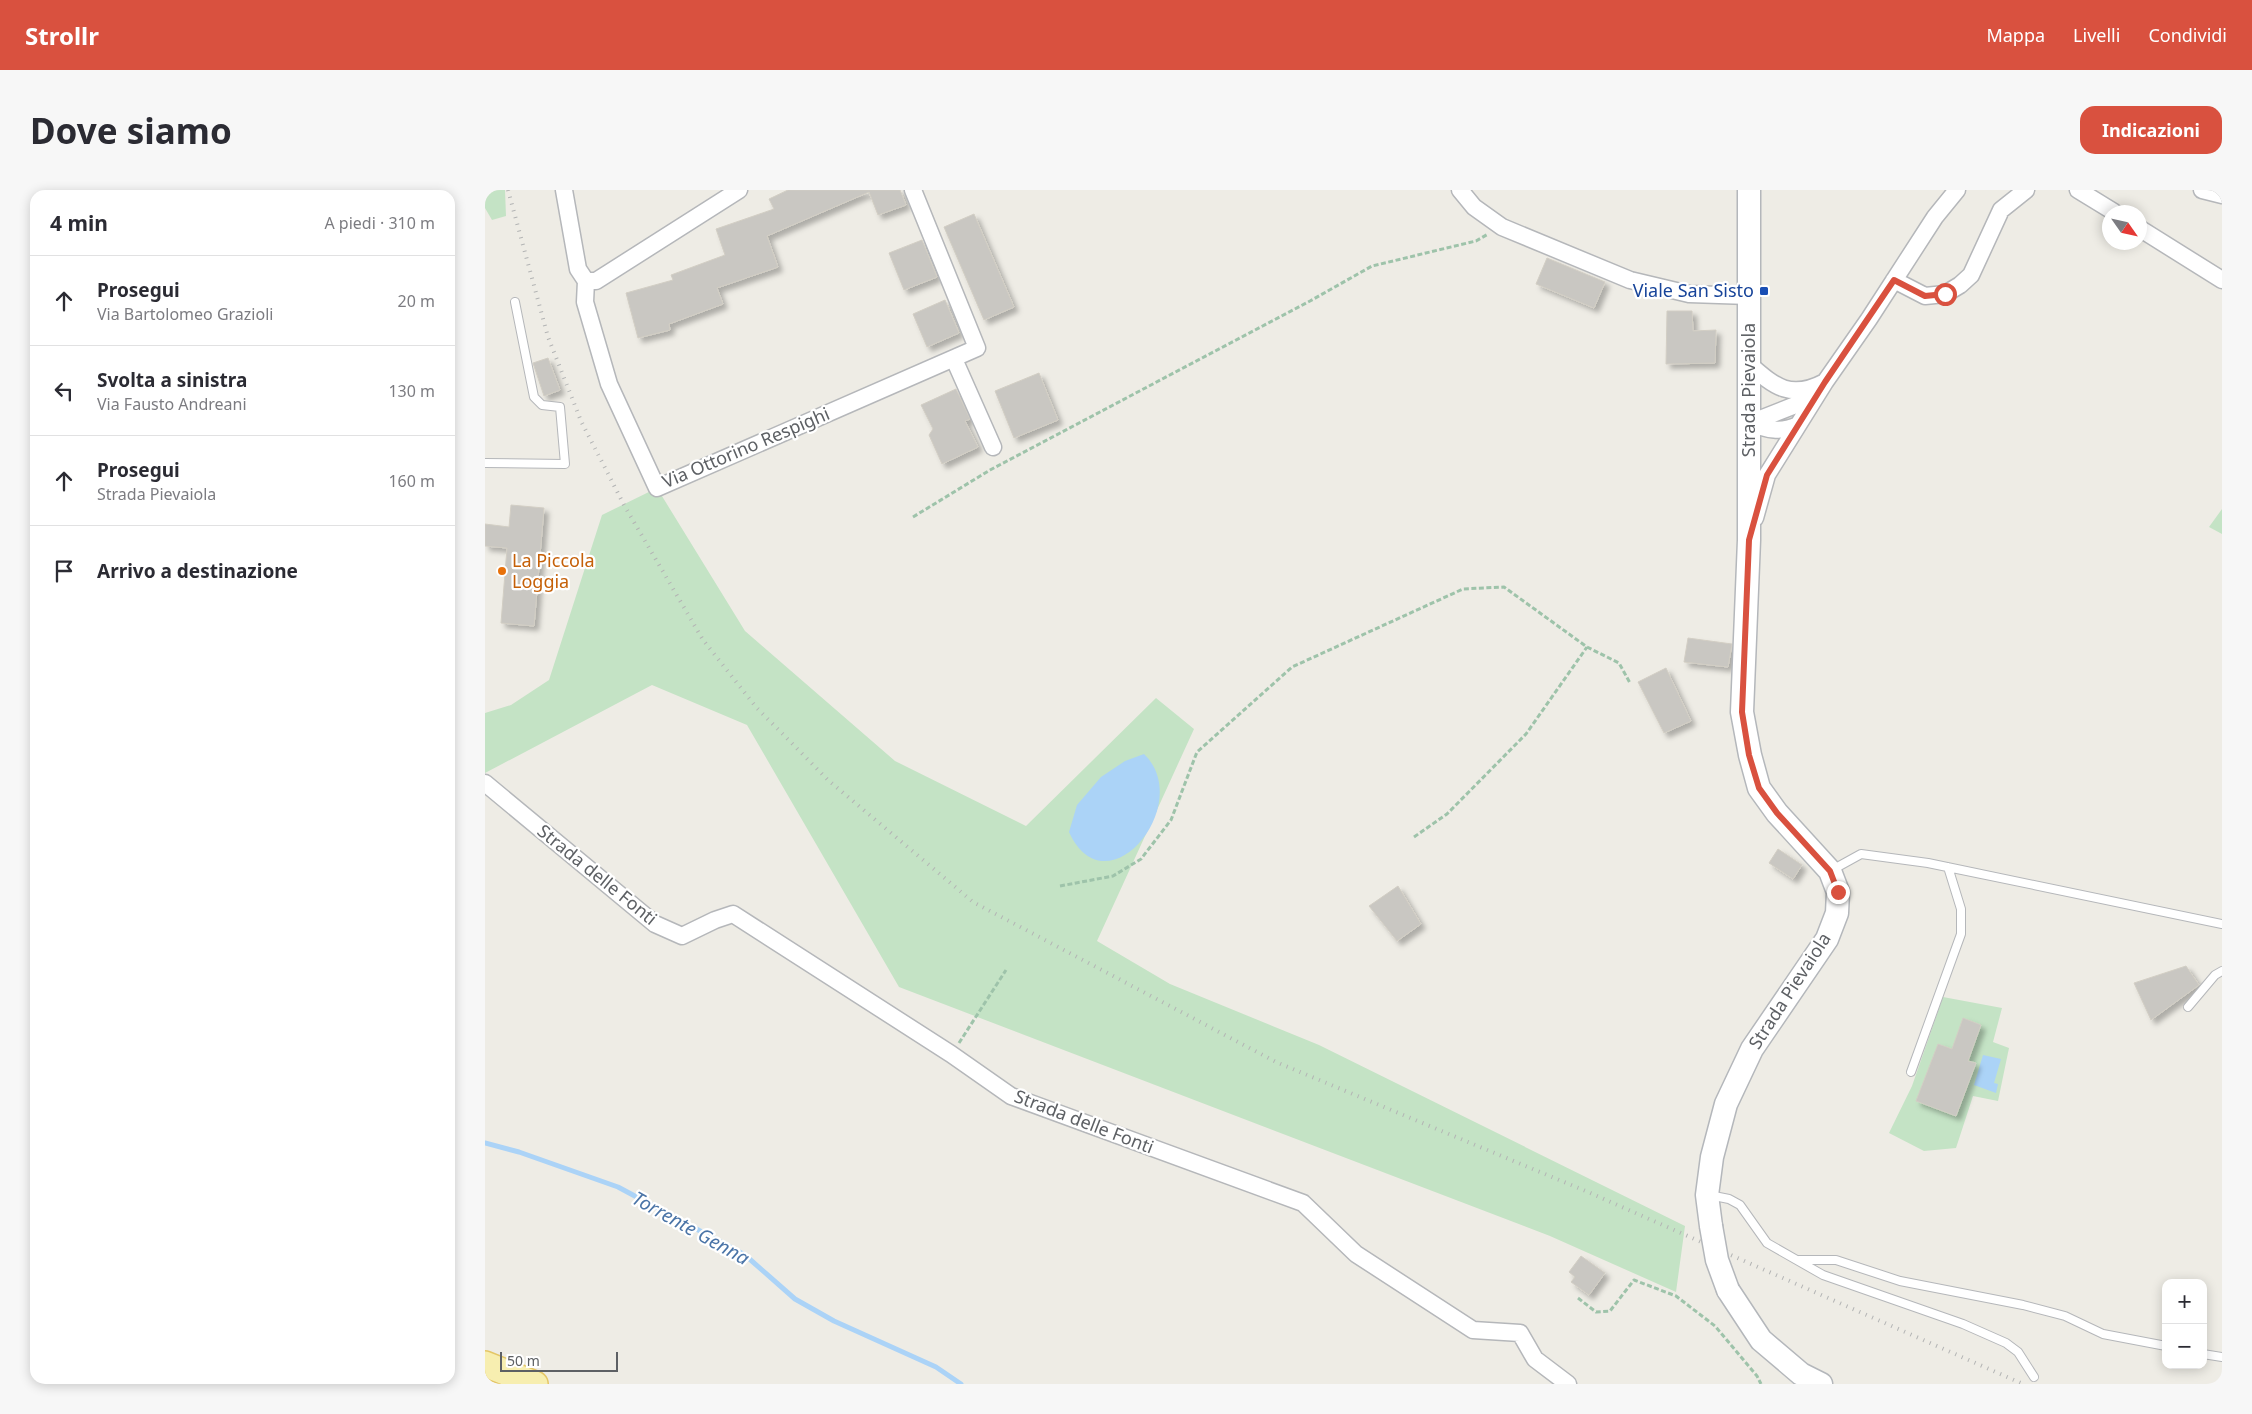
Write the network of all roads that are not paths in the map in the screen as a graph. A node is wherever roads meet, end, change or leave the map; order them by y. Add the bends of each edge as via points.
1 (564, 190) edge
2 (739, 190) edge
3 (913, 190) edge
4 (1460, 190) edge
5 (1749, 190) edge
6 (1957, 190) edge
7 (2026, 190) edge
8 (2078, 190) edge
9 (2201, 190) edge
10 (2222, 196) edge
11 (2103, 205) edge
12 (2147, 233) edge
13 (1894, 280) junction
14 (2222, 280) edge
15 (586, 281) junction
16 (1749, 296) junction
17 (515, 302) dead end
18 (953, 358) junction
19 (1750, 365) junction
20 (1825, 382) junction
21 (1809, 391) junction
22 (1750, 423) junction
23 (1799, 425) junction
24 (993, 446) dead end
25 (485, 463) edge
26 (1749, 540) junction
27 (485, 783) edge
28 (1948, 866) junction
29 (1830, 871) junction
30 (2222, 924) edge
31 (2222, 972) edge
32 (2188, 1007) dead end
33 (1911, 1072) dead end
34 (1707, 1195) junction
35 (1797, 1260) junction
36 (2162, 1345) edge
37 (2207, 1355) edge
38 (2222, 1358) edge
39 (489, 1364) edge
40 (2034, 1378) dead end
41 (535, 1384) edge
42 (1568, 1384) edge
43 (1821, 1384) edge

1 - 15 street via 578,269
2 - 15 street via 596,281
3 - 18 street, Via Ottorino Respighi via 977,348
4 - 16 street via 1475,207 1502,227 1630,280 1689,294
5 - 16 street
6 - 13 street via 1935,217
7 - 13 street via 2001,210 1971,275 1960,285 1945,294 1925,296
8 - 11 street
9 - 10 street
12 - 14 street
13 - 20 street
15 - 18 street, Via Ottorino Respighi via 585,302 609,384 657,488
16 - 19 street, Strada Pievaiola
17 - 25 lane via 534,397 542,405 560,407 565,464
18 - 24 street
19 - 21 street via 1769,382 1783,389
19 - 22 street, Strada Pievaiola
20 - 21 street
20 - 23 street
21 - 22 street via 1798,404
22 - 23 street via 1769,430 1786,430
22 - 26 street, Strada Pievaiola
23 - 26 street via 1767,475
26 - 29 street, Strada Pievaiola via 1742,712 1749,755 1759,788 1777,813
27 - 42 street, Strada delle Fonti via 655,924 682,936 733,914 1011,1096 1303,1203 1356,1254 1473,1330 1520,1333 1535,1359
28 - 29 lane via 1861,854
28 - 30 lane
28 - 33 lane via 1961,909 1961,934
29 - 34 street, Strada Pievaiola via 1838,892 1837,913 1827,938 1752,1049 1726,1104 1712,1158
31 - 32 lane via 2215,975
34 - 35 lane via 1729,1199 1740,1205 1767,1243
34 - 43 street, Strada Pievaiola, bridge via 1717,1260 1728,1290 1761,1340 1801,1374
35 - 36 lane via 1836,1260 1900,1281 2023,1305 2065,1316 2103,1334
35 - 40 lane via 1823,1275 1963,1324 2006,1343 2018,1352
37 - 38 lane
39 - 41 main road

